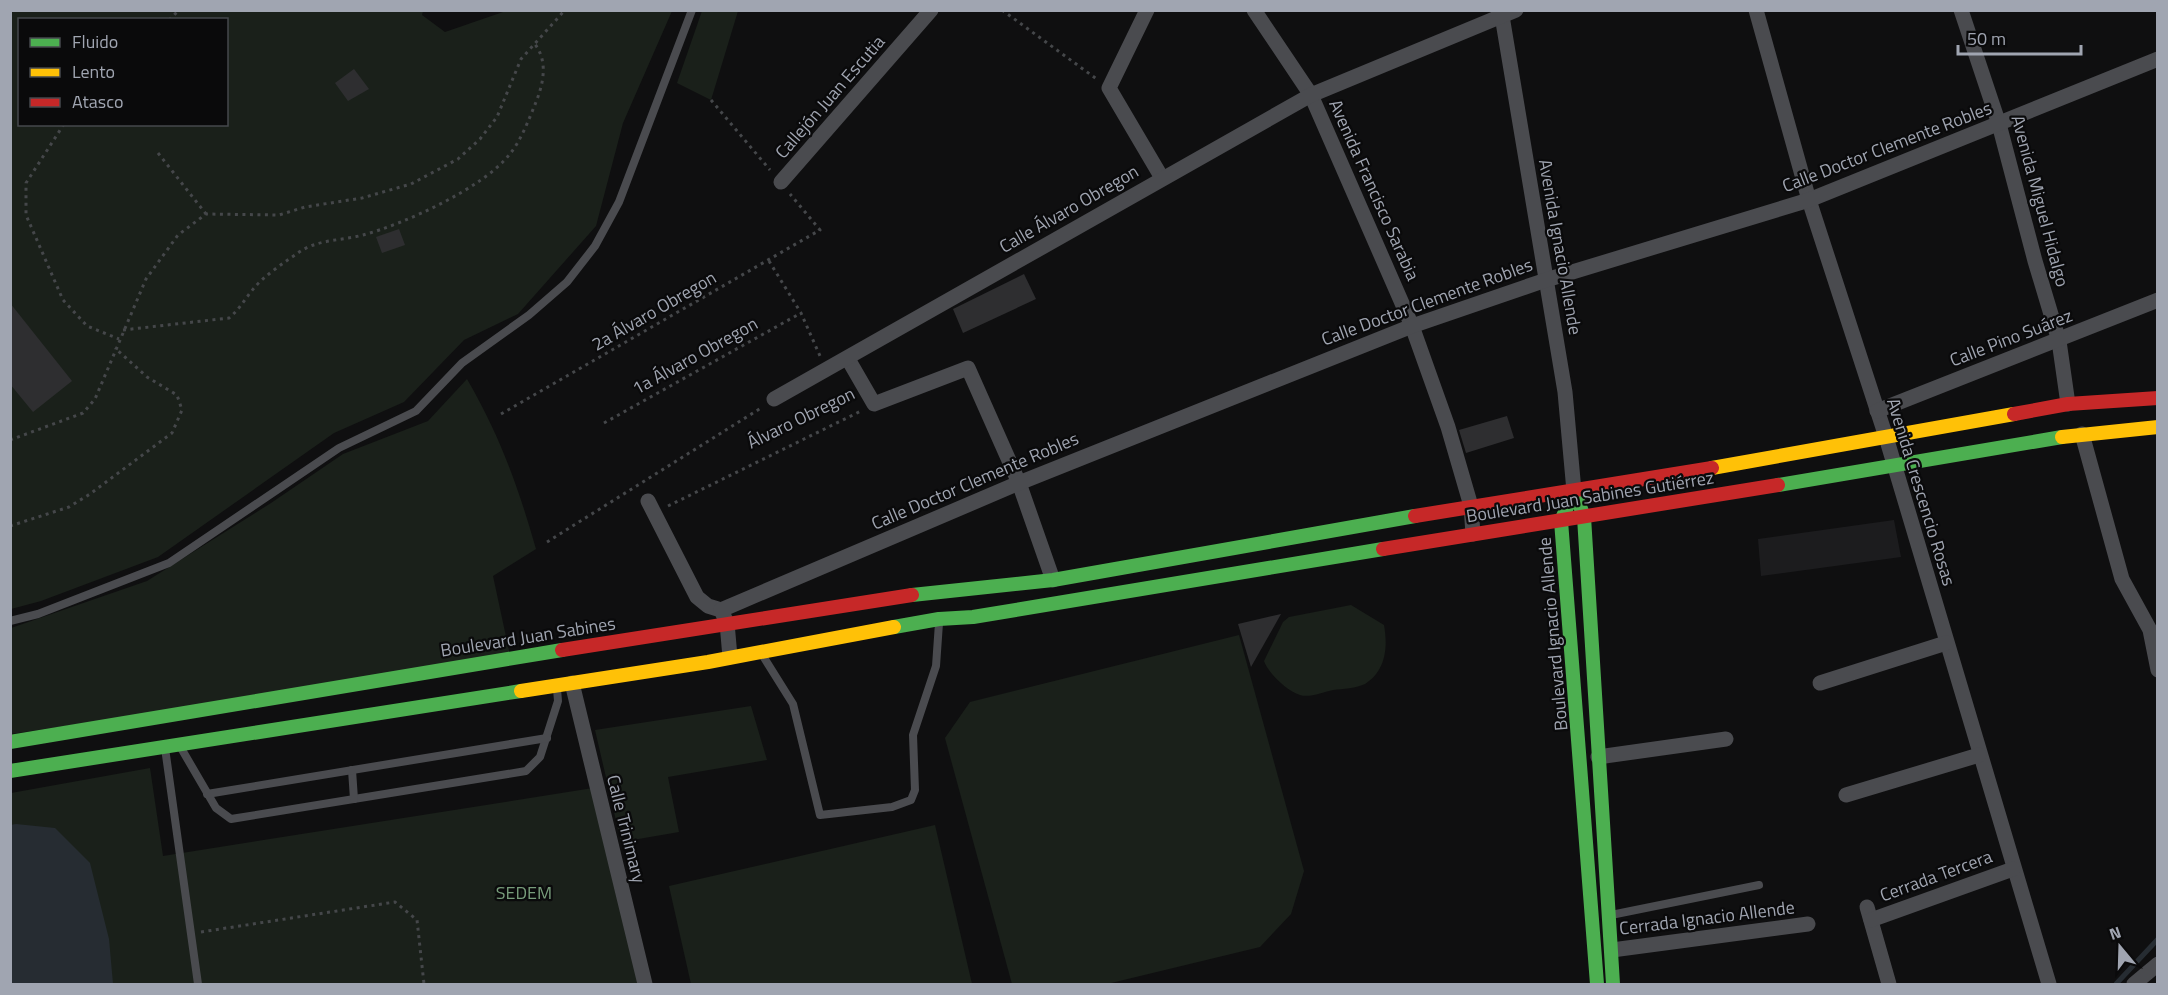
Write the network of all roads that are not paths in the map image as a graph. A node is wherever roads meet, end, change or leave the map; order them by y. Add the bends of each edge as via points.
1 (692, 10) edge
2 (932, 10) edge
3 (1147, 10) edge
4 (1254, 10) edge
5 (1756, 10) edge
6 (1961, 10) edge
7 (1507, 12) edge
8 (2157, 59) edge
9 (1311, 95) junction
10 (1999, 124) junction
11 (1162, 178) junction
12 (781, 182) road end
13 (1809, 200) junction
14 (1546, 280) junction
15 (2157, 300) edge
16 (1412, 326) junction
17 (2059, 341) junction
18 (848, 359) junction
19 (2157, 398) edge
20 (774, 399) road end
21 (2068, 404) junction
22 (1877, 411) junction
23 (2157, 427) edge
24 (2082, 434) junction
25 (1886, 436) junction
26 (1894, 467) junction
27 (1019, 483) junction
28 (1574, 491) junction
29 (1471, 506) junction
30 (652, 507) road end
31 (1584, 517) junction
32 (1561, 520) junction
33 (1473, 534) junction
34 (1053, 580) junction
35 (724, 616) junction
36 (939, 619) junction
37 (10, 621) edge
38 (2154, 629) edge
39 (1946, 643) junction
40 (760, 652) junction
41 (730, 657) junction
42 (2157, 670) edge
43 (1820, 683) dead end
44 (564, 684) junction
45 (547, 738) junction
46 (1726, 739) dead end
47 (10, 742) edge
48 (172, 746) junction
49 (1979, 755) junction
50 (1599, 757) junction
51 (352, 770) junction
52 (10, 771) edge
53 (207, 794) junction
54 (1846, 795) dead end
55 (354, 799) junction
56 (2013, 869) junction
57 (1759, 885) dead end
58 (1610, 915) junction
59 (1808, 924) dead end
60 (1612, 950) junction
61 (2157, 964) edge
62 (198, 984) edge
63 (645, 984) edge
64 (1596, 984) edge
65 (1613, 984) edge
66 (1889, 984) edge
67 (2049, 984) edge
68 (2134, 984) edge

1 - 37 lane via 619,202 595,246 567,282 462,363 416,411 339,448 169,562 38,614
2 - 12 street, Callejón Juan Escutia
3 - 11 street via 1109,88
4 - 9 street, Avenida Francisco Sarabia
5 - 13 street, Avenida Crescencio Rosas
6 - 10 street, Avenida Miguel Hidalgo
7 - 9 street, Calle Álvaro Obregon
7 - 14 street, Avenida Ignacio Allende
8 - 10 street, Calle Doctor Clemente Robles
9 - 11 street, Calle Álvaro Obregon
9 - 16 street, Avenida Francisco Sarabia
10 - 13 street, Calle Doctor Clemente Robles
10 - 17 street, Avenida Miguel Hidalgo
11 - 18 street, Calle Álvaro Obregon
13 - 14 street, Calle Doctor Clemente Robles
13 - 22 street, Avenida Crescencio Rosas
14 - 16 street, Calle Doctor Clemente Robles
14 - 28 street, Avenida Ignacio Allende via 1565,392
15 - 17 street, Calle Pino Suárez
16 - 27 street, Calle Doctor Clemente Robles
16 - 29 street, Avenida Francisco Sarabia
17 - 21 street, Avenida Miguel Hidalgo
17 - 22 street, Calle Pino Suárez
18 - 20 street, Calle Álvaro Obregon
18 - 27 street, Álvaro Obregon via 874,404 968,368
19 - 21 main road, Boulevard Juan Sabines Gutiérrez
21 - 25 main road, Boulevard Juan Sabines Gutiérrez
22 - 25 street, Avenida Crescencio Rosas
23 - 24 main road, Boulevard Juan Sabines Gutiérrez
24 - 26 main road, Boulevard Juan Sabines Gutiérrez
24 - 38 street via 2122,579
25 - 26 street, Avenida Crescencio Rosas
25 - 28 main road, Boulevard Juan Sabines Gutiérrez
26 - 31 main road, Boulevard Juan Sabines Gutiérrez
26 - 39 street, Avenida Crescencio Rosas
27 - 34 street
27 - 35 street, Calle Doctor Clemente Robles
28 - 29 main road, Boulevard Juan Sabines Gutiérrez
28 - 31 main road, Boulevard Ignacio Allende
28 - 32 main road, Boulevard Ignacio Allende
29 - 33 street, Avenida Francisco Sarabia
29 - 34 main road, Boulevard Juan Sabines Gutiérrez
30 - 35 street via 697,597
31 - 32 main road, Boulevard Juan Sabines Gutiérrez
31 - 50 main road, Boulevard Ignacio Allende
32 - 33 main road, Boulevard Juan Sabines Gutiérrez
32 - 64 main road, Boulevard Ignacio Allende
33 - 36 main road, Boulevard Juan Sabines Gutiérrez via 973,617
34 - 35 main road, Boulevard Juan Sabines
35 - 41 street
35 - 47 main road, Boulevard Juan Sabines
36 - 40 main road
36 - 40 lane via 936,666 913,735 915,790 911,800 892,807 820,815 793,704
38 - 42 street
39 - 43 street
39 - 49 street, Avenida Crescencio Rosas
40 - 41 main road
41 - 44 main road
44 - 45 lane
44 - 48 main road
44 - 63 street, Calle Trinimary
45 - 51 lane
45 - 55 lane via 540,758 526,771
46 - 50 street
48 - 52 main road
48 - 53 lane
48 - 62 lane
49 - 54 street
49 - 56 street, Avenida Crescencio Rosas
50 - 58 main road, Boulevard Ignacio Allende
51 - 53 lane
51 - 55 lane
53 - 55 lane via 216,808 231,819
56 - 66 street, Cerrada Tercera via 1869,913
56 - 67 street, Avenida Crescencio Rosas
57 - 58 lane
58 - 60 main road, Boulevard Ignacio Allende
59 - 60 street, Cerrada Ignacio Allende
60 - 65 main road, Boulevard Ignacio Allende
61 - 68 street

